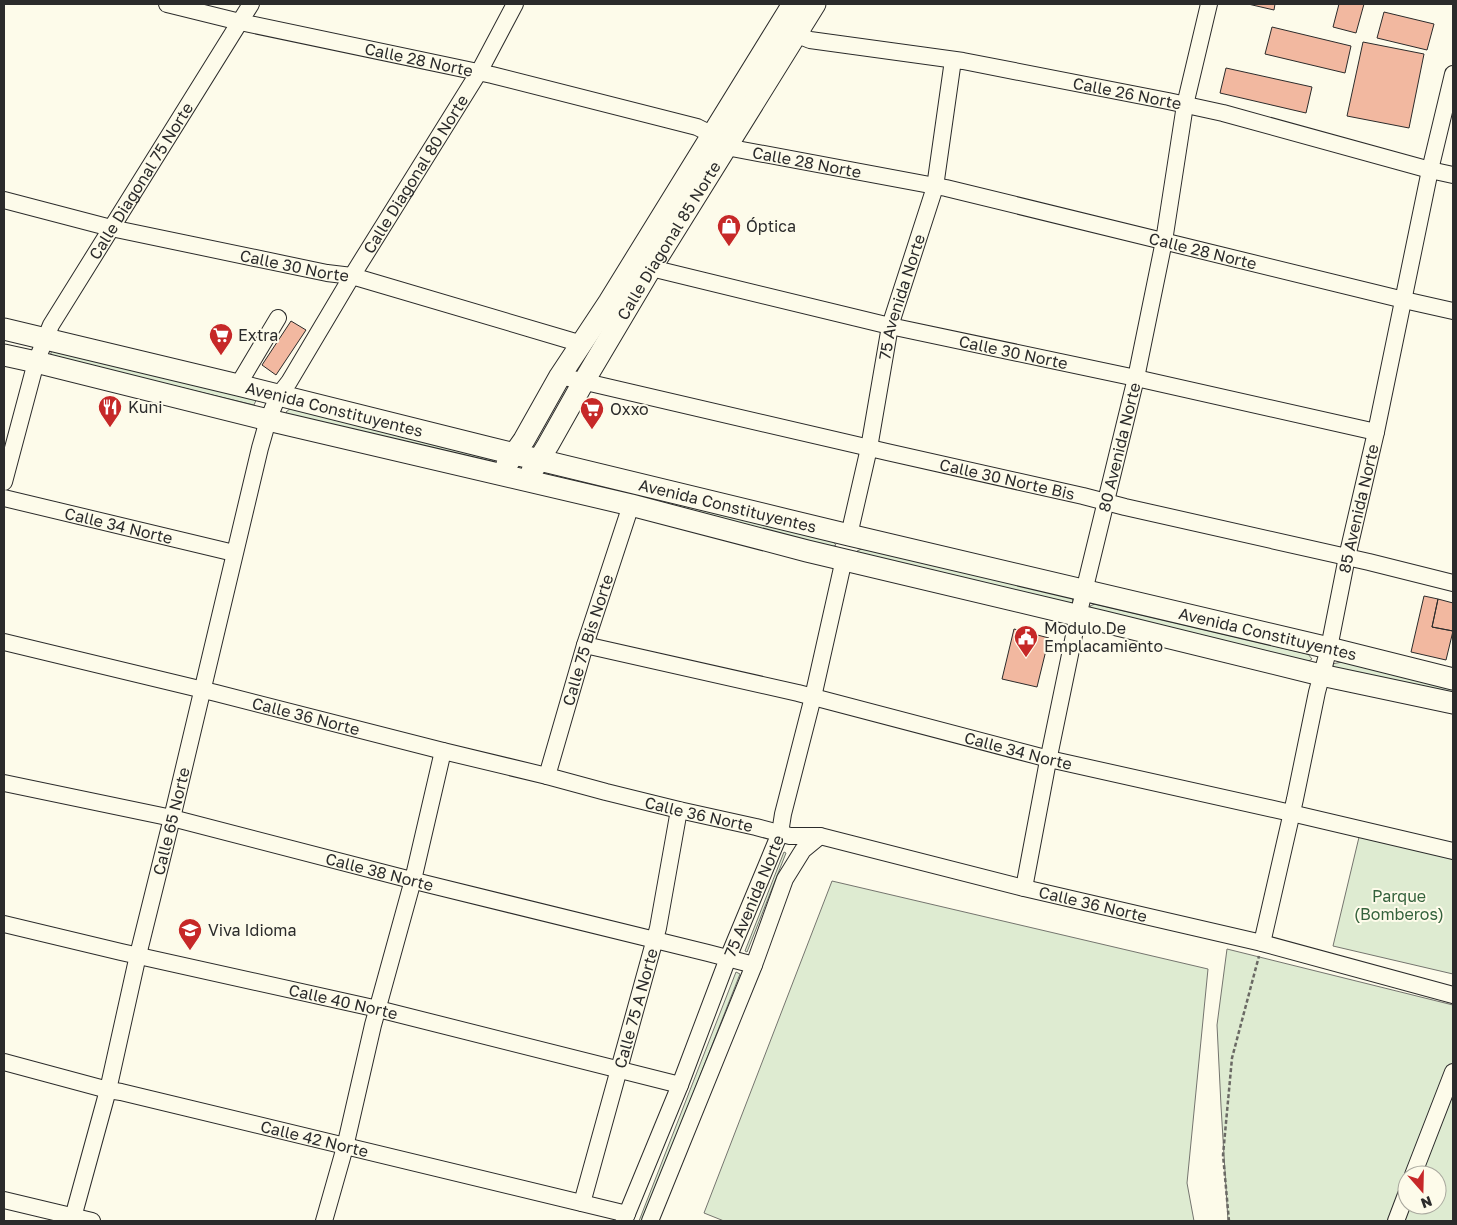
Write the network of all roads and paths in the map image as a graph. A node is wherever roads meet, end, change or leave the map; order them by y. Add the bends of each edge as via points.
1 (167, 4) edge
2 (251, 4) edge
3 (515, 4) edge
4 (793, 4) edge
5 (815, 4) edge
6 (1209, 4) edge
7 (240, 22) junction
8 (795, 34) junction
9 (953, 60) junction
10 (479, 72) junction
11 (1453, 74) edge
12 (1185, 104) junction
13 (719, 141) junction
14 (1430, 170) junction
15 (1453, 175) edge
16 (935, 187) junction
17 (4, 200) edge
18 (111, 228) junction
19 (1164, 241) junction
20 (652, 268) junction
21 (352, 276) junction
22 (1404, 300) junction
23 (1453, 311) edge
24 (278, 318) dead end
25 (890, 326) junction
26 (4, 329) edge
27 (45, 339) junction
28 (582, 344) junction
29 (4, 356) edge
30 (36, 362) junction
31 (560, 376) junction
32 (1136, 378) junction
33 (584, 382) junction
34 (238, 385) junction
35 (278, 396) junction
36 (268, 420) junction
37 (1376, 432) junction
38 (869, 448) junction
39 (514, 454) junction
40 (539, 460) junction
41 (501, 474) junction
42 (526, 480) junction
43 (4, 482) edge
44 (4, 498) edge
45 (1106, 501) junction
46 (631, 505) junction
47 (849, 535) junction
48 (234, 553) junction
49 (1346, 557) junction
50 (844, 559) junction
51 (1453, 583) edge
52 (1084, 591) junction
53 (1078, 616) junction
54 (4, 642) edge
55 (585, 645) junction
56 (1328, 648) junction
57 (1321, 675) junction
58 (1453, 679) edge
59 (202, 690) junction
60 (813, 697) junction
61 (1453, 703) edge
62 (443, 751) junction
63 (1049, 759) junction
64 (547, 776) junction
65 (4, 783) edge
66 (679, 810) junction
67 (1291, 813) junction
68 (172, 818) junction
69 (780, 833) junction
70 (820, 836) junction
71 (1453, 851) edge
72 (413, 880) junction
73 (1024, 888) junction
74 (4, 924) edge
75 (654, 940) junction
76 (1262, 943) junction
77 (138, 955) junction
78 (728, 958) junction
79 (754, 965) junction
80 (1453, 995) edge
81 (378, 1010) junction
82 (4, 1062) edge
83 (618, 1070) junction
84 (1453, 1072) edge
85 (680, 1085) junction
86 (108, 1090) junction
87 (345, 1147) junction
88 (1417, 1165) edge
89 (4, 1200) edge
90 (582, 1203) junction
91 (626, 1218) edge
92 (73, 1219) edge
93 (92, 1221) edge
94 (324, 1221) edge
95 (650, 1221) edge
96 (1229, 1221) edge

1 - 7 street, Calle 28 Norte
2 - 7 street, Calle Diagonal 75 Norte
3 - 10 street, Calle Diagonal 80 Norte
4 - 13 main road, Calle Diagonal 85 Norte
5 - 8 main road, Calle Diagonal 85 Norte
6 - 12 street, 80 Avenida Norte
7 - 10 street, Calle 28 Norte
7 - 18 street, Calle Diagonal 75 Norte
8 - 9 street, Calle 26 Norte via 810,40
8 - 13 main road, Calle Diagonal 85 Norte
9 - 12 street, Calle 26 Norte
9 - 16 street, 75 Avenida Norte
10 - 13 street, Calle 28 Norte via 697,127
10 - 21 street, Calle Diagonal 80 Norte
11 - 14 street, 85 Avenida Norte
12 - 14 street, Calle 26 Norte
12 - 19 street, 80 Avenida Norte
13 - 16 street, Calle 28 Norte
13 - 20 main road, Calle Diagonal 85 Norte
13 - 28 main road, Calle Diagonal 85 Norte
14 - 15 street, Calle 26 Norte
14 - 22 street, 85 Avenida Norte
16 - 19 street, Calle 28 Norte
16 - 25 street, 75 Avenida Norte
17 - 18 street, Calle 30 Norte
18 - 21 street, Calle 30 Norte
18 - 27 street, Calle Diagonal 75 Norte
19 - 22 street, Calle 28 Norte
19 - 32 street, 80 Avenida Norte
20 - 25 street, Calle 30 Norte
20 - 33 main road, Calle Diagonal 85 Norte
21 - 28 street, Calle 30 Norte
21 - 35 street, Calle Diagonal 80 Norte
22 - 23 street, Calle 28 Norte
22 - 37 street, 85 Avenida Norte
24 - 34 street
25 - 32 street, Calle 30 Norte
25 - 38 street, 75 Avenida Norte
26 - 27 main road, Avenida Constituyentes
27 - 30 street, Calle Diagonal 75 Norte
27 - 34 main road, Avenida Constituyentes
28 - 31 main road, Calle Diagonal 85 Norte
29 - 30 main road, Avenida Constituyentes
30 - 36 main road, Avenida Constituyentes
30 - 43 street, Calle Diagonal 75 Norte
31 - 33 street, Calle 30 Norte Bis
31 - 39 main road, Calle Diagonal 85 Norte
32 - 37 street, Calle 30 Norte
32 - 45 street, 80 Avenida Norte
33 - 38 street, Calle 30 Norte Bis
33 - 40 main road, Calle Diagonal 85 Norte
34 - 35 main road, Avenida Constituyentes
35 - 36 street, Calle Diagonal 80 Norte
35 - 39 main road, Avenida Constituyentes
36 - 41 main road, Avenida Constituyentes
36 - 48 street, Calle 65 Norte
37 - 49 street, 85 Avenida Norte
38 - 45 street, Calle 30 Norte Bis
38 - 47 street, 75 Avenida Norte
39 - 40 main road, Avenida Constituyentes
39 - 41 main road, Calle Diagonal 85 Norte
40 - 42 main road, Calle Diagonal 85 Norte
40 - 47 main road, Avenida Constituyentes
41 - 42 main road, Avenida Constituyentes
42 - 46 main road, Avenida Constituyentes
44 - 48 street, Calle 34 Norte
45 - 49 street, Calle 30 Norte Bis
45 - 52 street, 80 Avenida Norte
46 - 50 main road, Avenida Constituyentes
46 - 55 street, Calle 75 Bis Norte
47 - 52 main road, Avenida Constituyentes
48 - 59 street, Calle 65 Norte
49 - 51 street, Calle 30 Norte Bis
49 - 56 street, 85 Avenida Norte
50 - 53 main road, Avenida Constituyentes
50 - 60 street, 75 Avenida Norte
52 - 53 street, 80 Avenida Norte
52 - 56 main road, Avenida Constituyentes
53 - 57 main road, Avenida Constituyentes
53 - 63 street, 80 Avenida Norte
54 - 59 street, Calle 36 Norte
55 - 60 street, Calle 34 Norte
55 - 64 street, Calle 75 Bis Norte
56 - 57 street, 85 Avenida Norte
56 - 58 main road, Avenida Constituyentes
57 - 61 main road, Avenida Constituyentes
57 - 67 street, 85 Avenida Norte
59 - 62 street, Calle 36 Norte
59 - 68 street, Calle 65 Norte
60 - 63 street, Calle 34 Norte
60 - 69 street, 75 Avenida Norte
62 - 64 street, Calle 36 Norte
62 - 72 street
63 - 67 street, Calle 34 Norte
63 - 73 street, 80 Avenida Norte
64 - 66 street, Calle 36 Norte
65 - 68 street, Calle 38 Norte
66 - 69 street, Calle 36 Norte
66 - 75 street, Calle 75 A Norte
67 - 71 street, Calle 34 Norte
67 - 76 street, 85 Avenida Norte
68 - 72 street, Calle 38 Norte
68 - 77 street, Calle 65 Norte
69 - 70 street, Calle 36 Norte
69 - 78 street, 75 Avenida Norte
70 - 73 street, Calle 36 Norte
70 - 79 street, 75 Avenida Norte via 803,850 785,879
72 - 75 street, Calle 38 Norte
72 - 81 street
73 - 76 street, Calle 36 Norte
74 - 77 street, Calle 40 Norte
75 - 78 street, Calle 38 Norte
75 - 83 street, Calle 75 A Norte
76 - 80 street, Calle 36 Norte
76 - 96 path via 1232,1058 1223,1155
77 - 81 street, Calle 40 Norte
77 - 86 street, Calle 65 Norte
78 - 79 street, Calle 38 Norte
78 - 85 street, 75 Avenida Norte
79 - 95 street, 75 Avenida Norte
81 - 83 street, Calle 40 Norte
81 - 87 street
82 - 86 street, Calle 42 Norte
83 - 85 street, Calle 40 Norte
83 - 90 street, Calle 75 A Norte
84 - 88 street
85 - 91 street, 75 Avenida Norte
86 - 87 street, Calle 42 Norte
86 - 92 street, Calle 65 Norte
87 - 90 street, Calle 42 Norte
87 - 94 street
89 - 92 street
90 - 91 street, Calle 42 Norte
92 - 93 street

